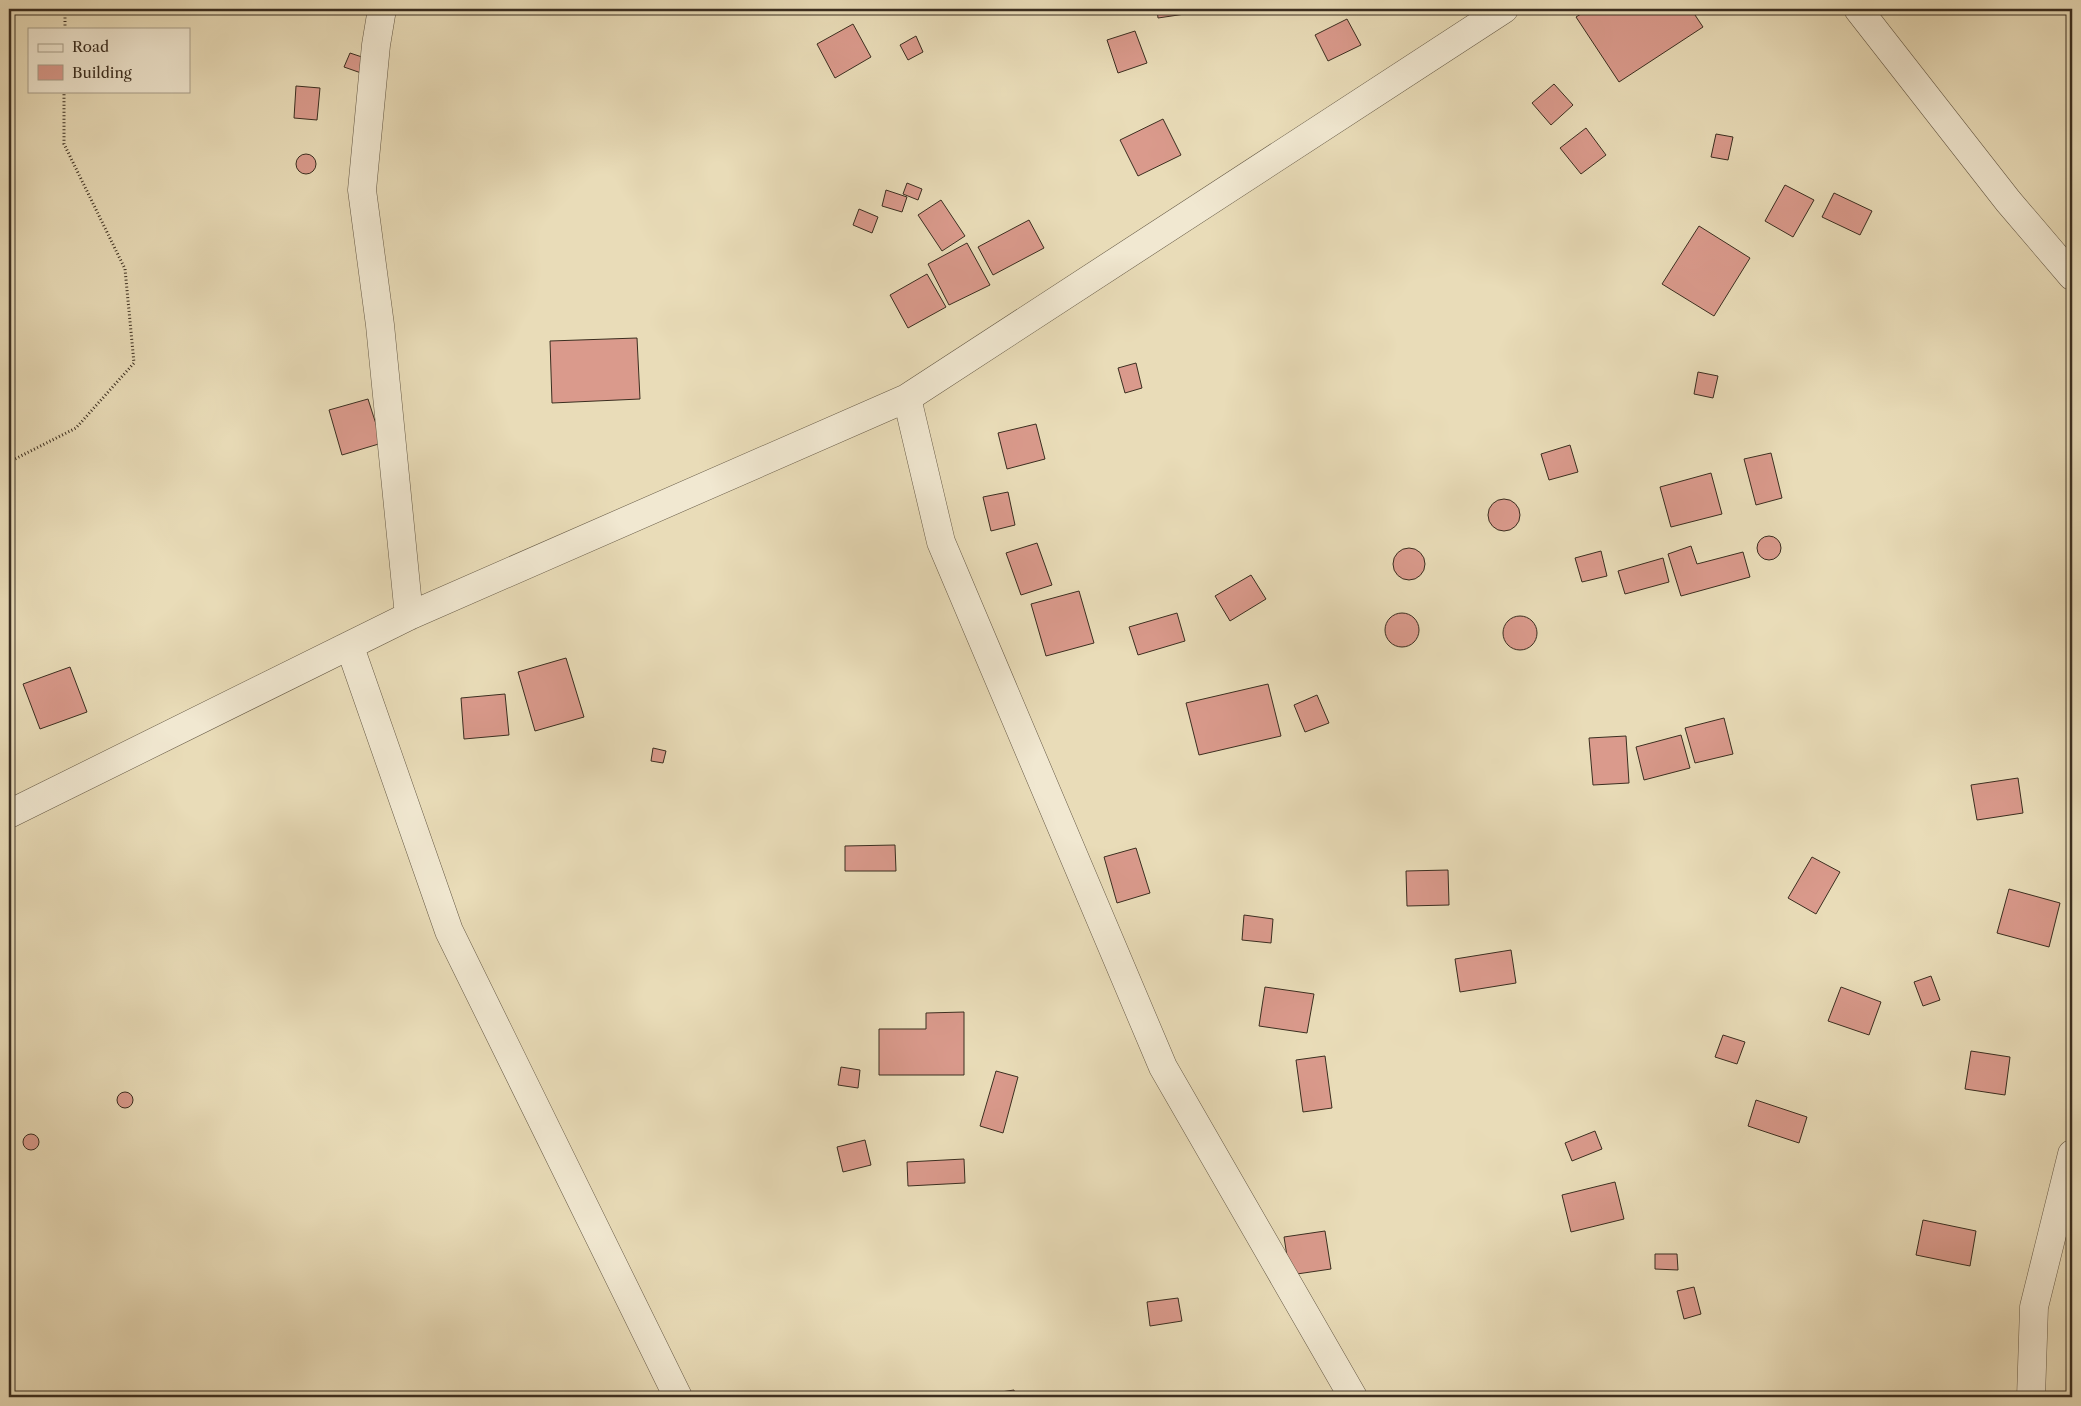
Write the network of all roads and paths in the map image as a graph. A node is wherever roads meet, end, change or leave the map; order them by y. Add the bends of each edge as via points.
1 (65, 9) edge
2 (382, 9) edge
3 (1504, 9) edge
4 (1858, 9) edge
5 (65, 28) edge
6 (64, 92) edge
7 (2072, 276) edge
8 (907, 398) junction
9 (9, 462) edge
10 (409, 616) junction
11 (350, 647) junction
12 (9, 814) edge
13 (2072, 1154) edge
14 (678, 1397) edge
15 (1353, 1397) edge
16 (2031, 1397) edge

1 - 5 path
2 - 10 street via 362,190 380,325
3 - 8 street
4 - 7 street via 2008,202
6 - 9 path via 64,144 125,269 134,363 76,428
8 - 10 street
8 - 15 street via 941,542 1163,1067
10 - 11 street
11 - 12 street
11 - 14 street via 449,931
13 - 16 street via 2034,1307

